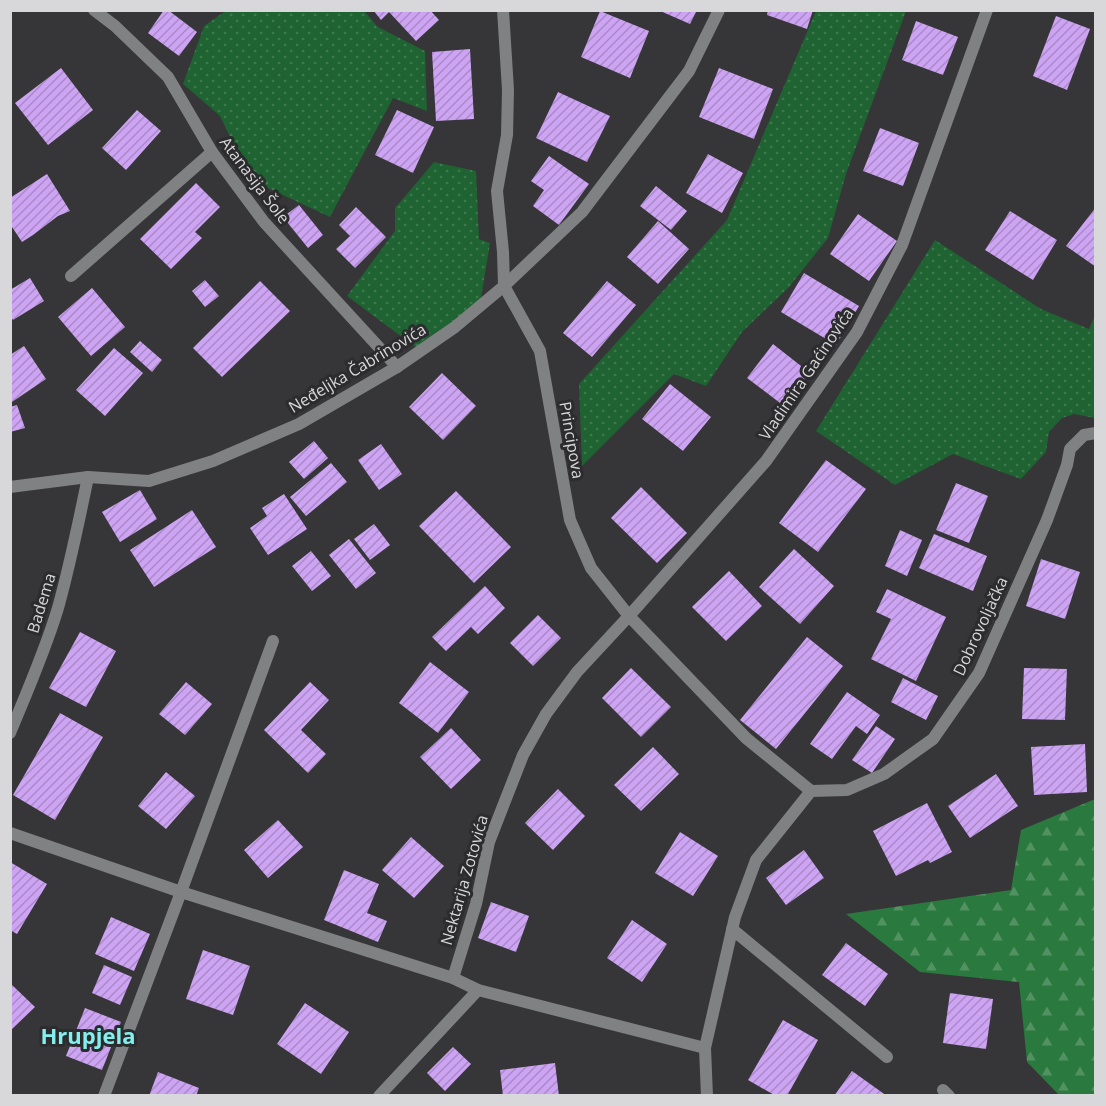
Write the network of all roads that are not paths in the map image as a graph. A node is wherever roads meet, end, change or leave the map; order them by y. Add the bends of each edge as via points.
1 (94, 10) edge
2 (503, 10) edge
3 (719, 10) edge
4 (987, 10) edge
5 (212, 152) junction
6 (71, 276) dead end
7 (504, 286) junction
8 (397, 367) junction
9 (1095, 434) edge
10 (88, 477) junction
11 (10, 487) edge
12 (629, 616) junction
13 (273, 641) dead end
14 (10, 733) edge
15 (811, 791) junction
16 (10, 833) edge
17 (181, 892) junction
18 (732, 929) junction
19 (453, 978) junction
20 (478, 990) junction
21 (705, 1048) junction
22 (887, 1057) dead end
23 (104, 1095) edge
24 (379, 1095) edge
25 (707, 1095) edge

1 - 5 street, Atanasija Šole via 168,77
2 - 7 street, Principova via 507,135 497,191
3 - 7 street, Neđeljka Čabrinovića via 689,71 582,212
4 - 12 street, Vladimira Gaćinovića via 903,245 857,332 766,461
5 - 6 street
5 - 8 street, Atanasija Šole via 264,222
7 - 8 street, Neđeljka Čabrinovića via 455,327
7 - 12 street, Principova via 540,351 570,520 591,568
8 - 10 street, Neđeljka Čabrinovića via 299,424 213,461 149,481
9 - 15 street, Dobrovoljačka via 1084,435 1070,449 1047,520 979,673 933,739 884,774 847,790
10 - 11 street, Neđeljka Čabrinovića
10 - 14 street, Badema via 57,610
12 - 15 street, Principova via 746,738
12 - 19 street, Nektarija Zotovića via 576,672 523,755 489,842 476,904
13 - 17 street
15 - 18 street via 756,860
16 - 17 street
17 - 19 street
17 - 23 street
18 - 21 street
18 - 22 street
19 - 20 street
20 - 21 street
20 - 24 street
21 - 25 street

